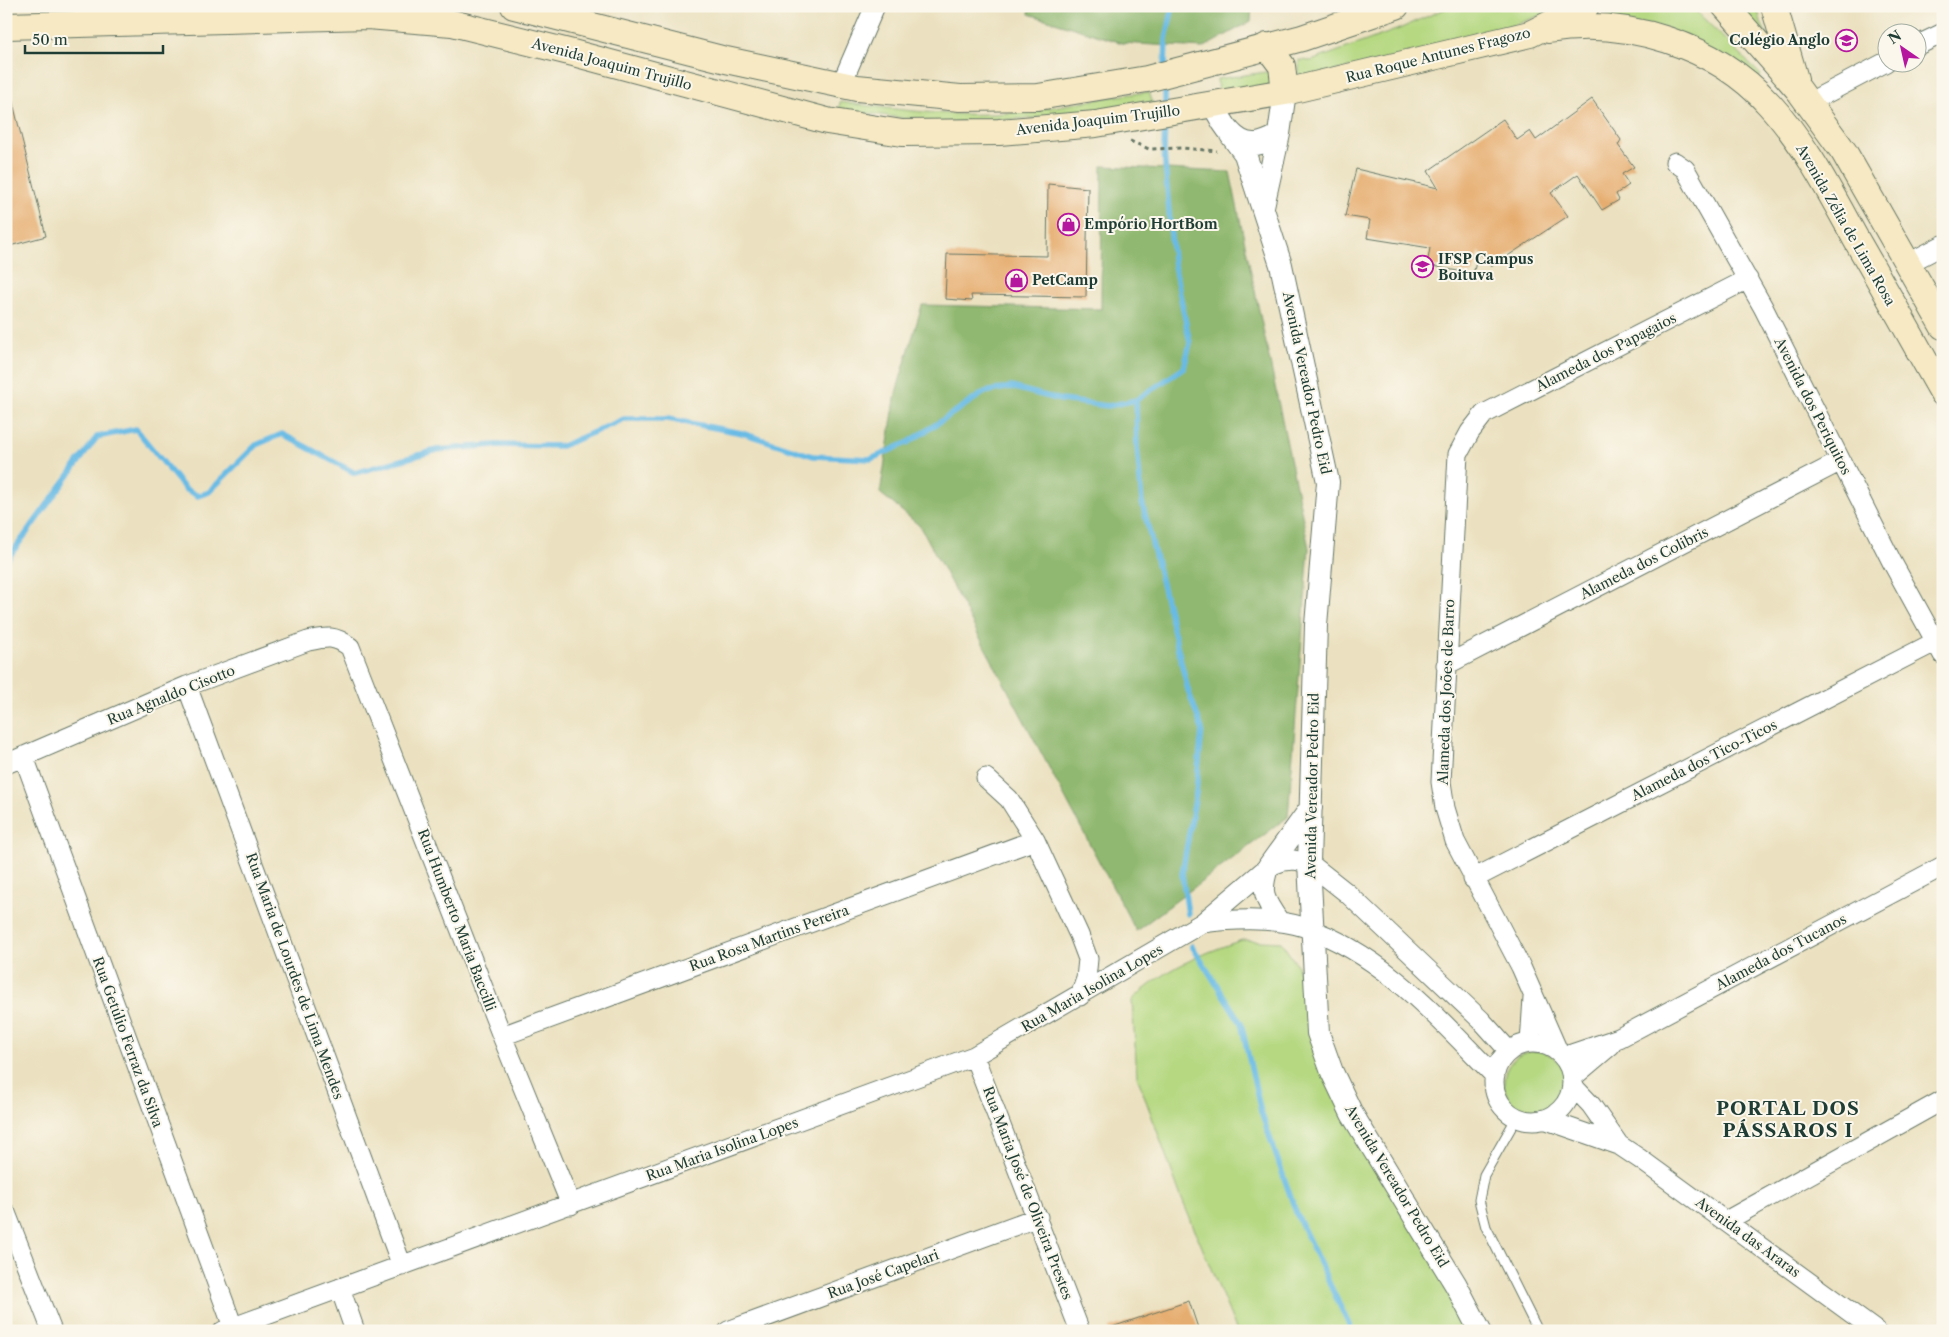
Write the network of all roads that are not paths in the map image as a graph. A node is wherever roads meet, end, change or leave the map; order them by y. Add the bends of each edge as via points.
1 (514, 6) edge
2 (875, 6) edge
3 (1586, 6) edge
4 (1725, 6) edge
5 (1774, 6) edge
6 (1392, 7) edge
7 (556, 12) edge
8 (6, 26) edge
9 (1943, 33) edge
10 (1530, 34) junction
11 (1926, 41) edge
12 (1267, 46) junction
13 (1202, 64) junction
14 (1876, 66) edge
15 (841, 85) junction
16 (1286, 92) junction
17 (1803, 96) junction
18 (1204, 105) junction
19 (1231, 134) junction
20 (1279, 134) junction
21 (1675, 162) dead end
22 (1262, 207) junction
23 (1943, 245) edge
24 (1908, 264) junction
25 (1748, 279) junction
26 (1943, 326) edge
27 (1943, 393) edge
28 (1470, 432) joint
29 (1841, 461) junction
30 (338, 639) joint
31 (1939, 649) edge
32 (1446, 665) junction
33 (187, 686) junction
34 (24, 757) junction
35 (6, 764) edge
36 (986, 778) dead end
37 (1311, 808) junction
38 (1035, 840) junction
39 (1309, 863) junction
40 (1269, 866) junction
41 (1943, 866) edge
42 (1473, 879) junction
43 (1280, 922) junction
44 (1202, 924) junction
45 (1311, 930) junction
46 (1429, 971) junction
47 (1410, 992) junction
48 (1534, 995) junction
49 (1080, 996) junction
50 (502, 1036) junction
51 (1619, 1038) junction
52 (1530, 1043) junction
53 (1510, 1051) junction
54 (1561, 1054) junction
55 (974, 1056) junction
56 (1495, 1076) junction
57 (1572, 1081) junction
58 (1943, 1100) edge
59 (1517, 1117) junction
60 (1544, 1119) junction
61 (1619, 1145) junction
62 (571, 1205) junction
63 (6, 1213) edge
64 (1038, 1217) junction
65 (1726, 1220) junction
66 (402, 1266) junction
67 (340, 1288) junction
68 (228, 1329) edge
69 (52, 1331) edge
70 (355, 1331) edge
71 (728, 1331) edge
72 (1080, 1331) edge
73 (1480, 1331) edge
74 (1538, 1331) edge
75 (1876, 1331) edge

1 - 7 main road
2 - 15 street
3 - 10 main road, Rua Roque Antunes Fragozo
4 - 17 main road
5 - 17 main road
6 - 12 main road via 1302,38
7 - 15 main road via 726,60
8 - 18 main road, Avenida Joaquim Trujillo via 368,16 452,23 818,119 902,133 1052,129
9 - 11 street
10 - 16 main road, Rua Roque Antunes Fragozo
10 - 27 main road, Avenida Zélia de Lima Rosa via 1592,28 1650,35 1705,56 1755,90 1775,111 1818,171
12 - 13 main road
12 - 16 main road via 1282,66
13 - 15 main road via 1147,79 1038,98 960,98
13 - 18 main road via 1207,84
14 - 17 street
16 - 18 main road, Rua Roque Antunes Fragozo
16 - 20 street
17 - 24 main road via 1844,152
18 - 19 street, Avenida Vereador Pedro Eid
19 - 20 street via 1249,144 1257,144
19 - 22 street, Avenida Vereador Pedro Eid via 1245,154
20 - 22 street
21 - 25 street, Avenida dos Periquitos via 1685,169
22 - 37 street, Avenida Vereador Pedro Eid via 1281,265 1328,482 1316,625
23 - 24 street
24 - 26 main road
25 - 28 street, Alameda dos Papagaios via 1484,414
25 - 29 street, Avenida dos Periquitos
28 - 32 street, Alameda dos Joões de Barro via 1458,454
29 - 31 street, Avenida dos Periquitos
29 - 32 street, Alameda dos Colibris
30 - 33 street, Rua Agnaldo Cisotto via 325,637 308,641
30 - 50 street, Rua Humberto Maria Baccilli via 350,647
31 - 42 street, Alameda dos Tico-Ticos
32 - 42 street, Alameda dos Joões de Barro via 1441,782 1455,841
33 - 34 street, Rua Agnaldo Cisotto
33 - 66 street, Rua Maria de Lourdes de Lima Mendes
34 - 35 street, Rua Agnaldo Cisotto
34 - 68 street, Rua Getúlio Ferraz da Silva
36 - 38 street via 1010,799
37 - 39 street, Avenida Vereador Pedro Eid
37 - 40 street
38 - 49 street via 1088,959
38 - 50 street, Rua Rosa Martins Pereira
39 - 40 street via 1294,860
39 - 45 street, Avenida Vereador Pedro Eid
39 - 46 street via 1347,893
40 - 43 street via 1263,885 1264,894
40 - 44 street, Rua Maria Isolina Lopes
41 - 51 street, Alameda dos Tucanos
42 - 48 street, Alameda dos Joões de Barro
43 - 44 street, Rua Maria Isolina Lopes via 1230,920
43 - 45 street, Rua Maria Isolina Lopes
44 - 49 street, Rua Maria Isolina Lopes
45 - 47 street, Rua Maria Isolina Lopes via 1366,956
45 - 73 street, Avenida Vereador Pedro Eid via 1318,1033 1332,1072 1352,1114 1456,1285
46 - 47 street
46 - 53 street
47 - 56 street, Rua Maria Isolina Lopes
48 - 52 street
48 - 54 street, Alameda dos Joões de Barro
49 - 55 street, Rua Maria Isolina Lopes
50 - 62 street, Rua Humberto Maria Baccilli
51 - 54 street
51 - 57 street
52 - 53 street
52 - 54 street via 1550,1046
53 - 56 street via 1497,1066
54 - 57 street
55 - 62 street, Rua Maria Isolina Lopes
55 - 64 street, Rua Maria José de Oliveira Prestes
56 - 59 street via 1498,1100
57 - 60 street via 1563,1106
57 - 61 street, Avenida das Araras
58 - 65 street
59 - 60 street
59 - 74 lane via 1484,1175 1479,1200 1486,1227
60 - 61 street, Avenida das Araras
61 - 65 street, Avenida das Araras
62 - 66 street, Rua Maria Isolina Lopes
63 - 69 street
64 - 71 street, Rua José Capelari
64 - 72 street, Rua Maria José de Oliveira Prestes
65 - 75 street, Avenida das Araras
66 - 67 street, Rua Maria Isolina Lopes
67 - 68 street, Rua Maria Isolina Lopes
67 - 70 street

